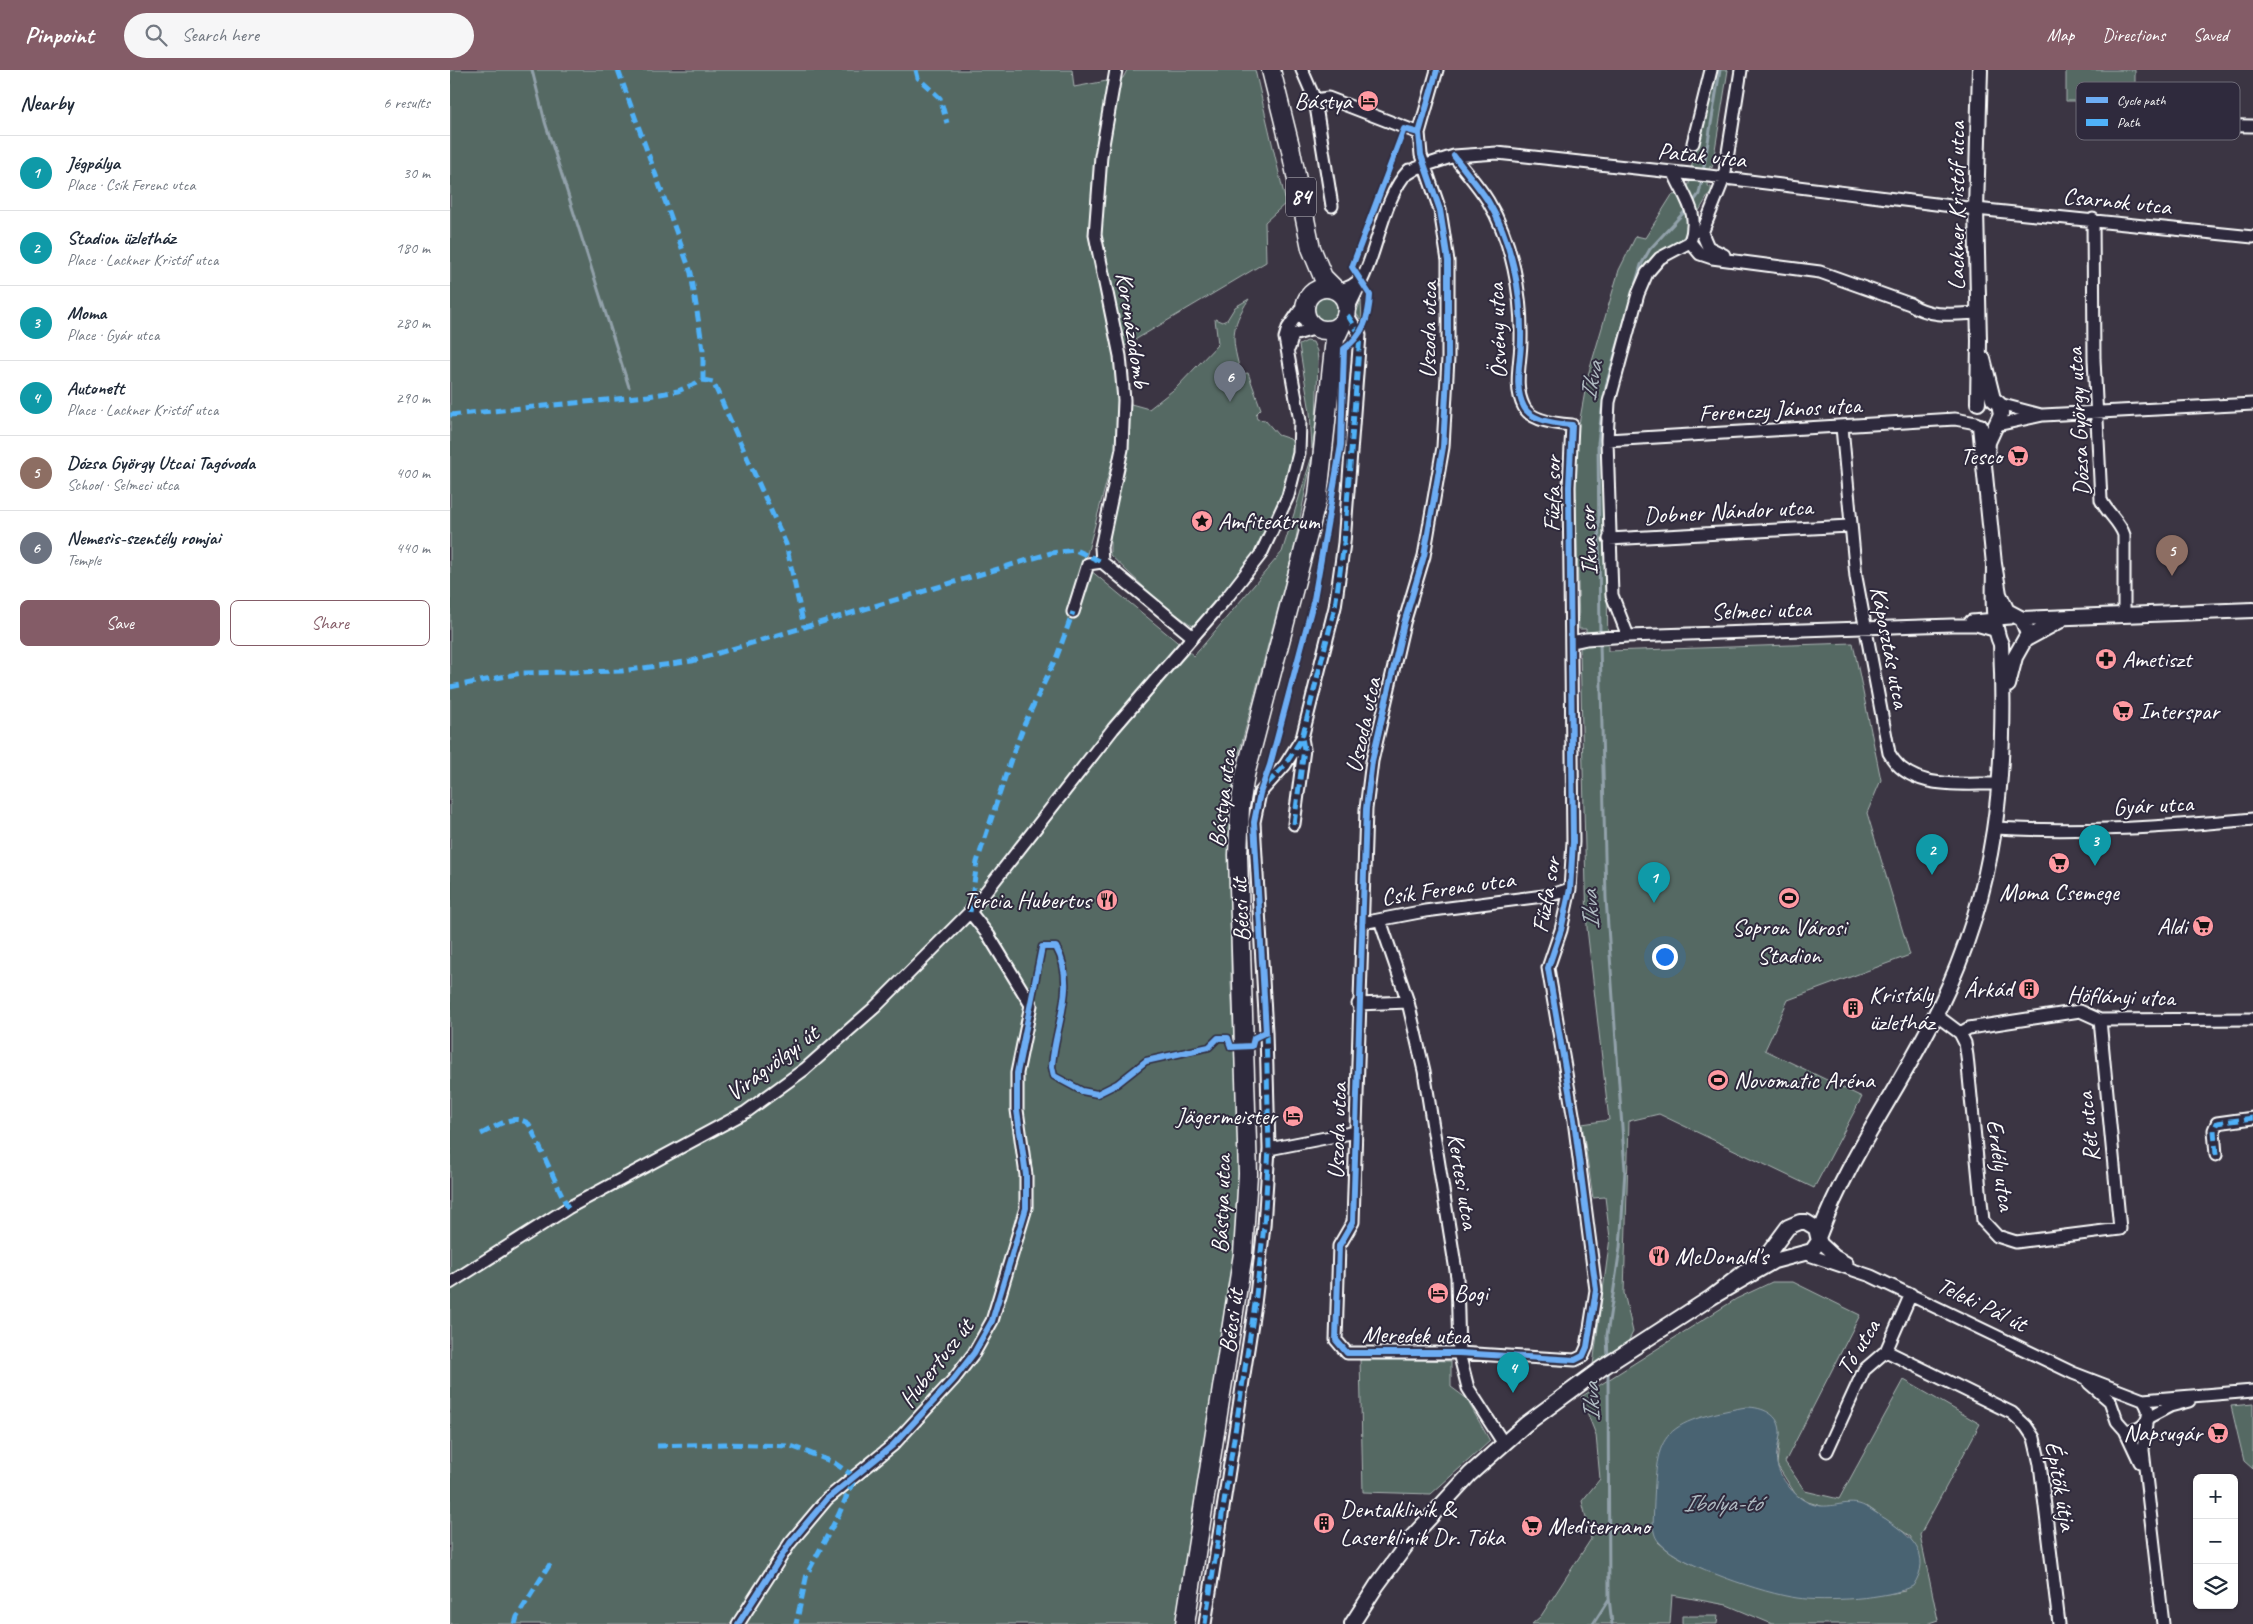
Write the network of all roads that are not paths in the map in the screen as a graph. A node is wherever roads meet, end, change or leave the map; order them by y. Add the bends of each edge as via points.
1 (1116, 70) edge
2 (1271, 70) edge
3 (1302, 70) edge
4 (1711, 70) edge
5 (1741, 70) edge
6 (1980, 70) edge
7 (1438, 71) edge
8 (1314, 100) junction
9 (2240, 126) edge
10 (2253, 126) edge
11 (1419, 132) junction
12 (1693, 143) dead end
13 (1454, 156) junction
14 (1423, 160) junction
15 (1674, 173) junction
16 (1724, 178) junction
17 (1332, 206) dead end
18 (1976, 209) junction
19 (2093, 220) junction
20 (2253, 237) edge
21 (1690, 242) junction
22 (1312, 248) junction
23 (1736, 261) junction
24 (1364, 274) junction
25 (1335, 290) junction
26 (1309, 298) junction
27 (1979, 313) junction
28 (1346, 316) junction
29 (1318, 328) junction
30 (1979, 341) junction
31 (1289, 362) junction
32 (1332, 372) junction
33 (1996, 401) junction
34 (2253, 404) edge
35 (2096, 412) junction
36 (1977, 415) junction
37 (2043, 415) junction
38 (1572, 425) joint
39 (1842, 427) junction
40 (1996, 427) junction
41 (1607, 440) junction
42 (1986, 478) junction
43 (1850, 526) junction
44 (1609, 539) junction
45 (1102, 562) junction
46 (1994, 564) junction
47 (2253, 610) edge
48 (1073, 612) dead end
49 (2124, 615) junction
50 (2064, 618) junction
51 (2007, 625) junction
52 (1864, 628) junction
53 (1628, 636) junction
54 (1193, 637) junction
55 (1572, 642) junction
56 (2023, 643) junction
57 (2004, 708) junction
58 (1302, 738) junction
59 (2000, 784) junction
60 (2253, 819) edge
61 (1294, 824) dead end
62 (1995, 828) junction
63 (1570, 889) junction
64 (970, 912) junction
65 (1380, 920) junction
66 (1362, 923) junction
67 (1408, 1002) junction
68 (1358, 1004) junction
69 (1936, 1015) junction
70 (2253, 1019) edge
71 (2100, 1020) junction
72 (1960, 1033) junction
73 (2253, 1118) edge
74 (1356, 1132) junction
75 (1268, 1149) junction
76 (2216, 1155) dead end
77 (1841, 1184) junction
78 (1806, 1222) junction
79 (2120, 1229) joint
80 (1785, 1234) junction
81 (1819, 1238) junction
82 (1803, 1254) junction
83 (1871, 1276) junction
84 (450, 1283) edge
85 (1911, 1294) junction
86 (1712, 1297) junction
87 (1886, 1351) junction
88 (1347, 1353) joint
89 (1459, 1353) junction
90 (1575, 1360) joint
91 (2073, 1373) junction
92 (2253, 1391) edge
93 (2214, 1394) junction
94 (2138, 1398) junction
95 (2114, 1410) junction
96 (2147, 1420) junction
97 (2125, 1430) junction
98 (1504, 1444) junction
99 (1827, 1451) dead end
100 (2148, 1497) junction
101 (738, 1624) edge
102 (1185, 1624) edge
103 (1206, 1624) edge
104 (1352, 1624) edge
105 (2059, 1624) edge
106 (2163, 1624) edge

1 - 45 street, Koronázódomb via 1101,156 1095,236 1120,356 1124,400 1122,449 1101,547
2 - 22 main road, 84
3 - 8 street
4 - 12 street
5 - 16 street
6 - 18 street, Lackner Kristóf utca
7 - 11 street
8 - 11 street via 1328,98
8 - 17 street
9 - 10 street
11 - 14 street
13 - 14 street, Patak utca
13 - 15 street, Patak utca via 1497,153
13 - 38 street, Ösvény utca via 1487,200 1506,238 1519,305 1518,391 1527,412 1558,424
14 - 24 street via 1404,176
14 - 66 street, Uszoda utca via 1440,210 1448,260 1448,358 1443,447 1424,556 1404,624 1372,760 1366,809
15 - 16 street, Patak utca
15 - 21 street via 1695,219
16 - 18 street, Patak utca
16 - 23 street via 1702,233 1703,240 1708,247
18 - 19 street, Csarnok utca
18 - 27 street, Lackner Kristóf utca
19 - 20 street, Csarnok utca
19 - 35 street, Dózsa György utca
21 - 23 street via 1700,254
21 - 41 street via 1660,258 1638,294 1610,402
22 - 25 main road, 84 via 1323,277
22 - 26 main road, 84
23 - 27 street via 1820,272 1935,314
24 - 25 street via 1350,288
24 - 28 street
25 - 26 main road via 1324,288
25 - 28 main road, 84 via 1345,299
26 - 29 main road, 84 via 1306,316
26 - 31 street, Virágvölgyi út via 1288,328 1285,338
27 - 30 street, Lackner Kristóf utca
28 - 29 main road via 1332,330
28 - 32 main road, Bástya utca / 84 via 1335,339
28 - 58 street, Bécsi út via 1360,335 1344,543 1335,607
29 - 31 street via 1293,335
29 - 32 main road, Bástya utca / 84
30 - 33 street, Lackner Kristóf utca
30 - 36 street, Lackner Kristóf utca
31 - 54 street, Virágvölgyi út via 1300,436 1296,469 1288,496 1261,554
32 - 102 main road, Bástya utca / 84 via 1318,496 1250,755 1240,807 1238,855 1248,1174 1243,1254
33 - 36 street via 1982,399
33 - 37 street
33 - 40 street, Lackner Kristóf utca via 2001,414
34 - 35 street
35 - 37 street
35 - 49 street, Dózsa György utca via 2101,500 2124,535
36 - 39 street, Ferenczy János utca
36 - 40 street via 1985,429
36 - 42 street, Lackner Kristóf utca
37 - 40 street
38 - 55 street, Fűzfa sor via 1569,488
39 - 41 street, Ferenczy János utca
39 - 43 street, Káposztás utca
40 - 42 street, Lackner Kristóf utca via 1987,448
41 - 44 street, Ikva sor
42 - 46 street, Lackner Kristóf utca
43 - 44 street, Dobner Nándor utca
43 - 52 street, Káposztás utca
44 - 53 street, Ikva sor via 1612,595
45 - 48 street via 1088,564
45 - 54 street
46 - 51 street, Lackner Kristóf utca
46 - 51 street, Lackner Kristóf utca via 2002,602 2008,611
47 - 49 street, Selmeci utca
49 - 50 street, Selmeci utca
50 - 51 street, Selmeci utca
50 - 56 street, Selmeci utca
51 - 52 street, Selmeci utca
51 - 56 street, Lackner Kristóf utca via 2027,630
51 - 56 street via 2008,648
51 - 57 street, Lackner Kristóf utca
52 - 53 street, Selmeci utca
52 - 59 street, Káposztás utca via 1889,753 1897,765 1908,774 1930,782
53 - 55 street, Selmeci utca
54 - 64 street, Virágvölgyi út via 1113,729
55 - 63 street, Fűzfa sor via 1570,694 1574,842
56 - 57 street, Lackner Kristóf utca via 2011,667
57 - 59 street, Lackner Kristóf utca
58 - 61 street, Bécsi út via 1304,749
58 - 75 street, Bécsi út via 1260,793 1254,822 1266,1032
59 - 62 street, Lackner Kristóf utca
60 - 62 street, Gyár utca via 2060,831
62 - 69 street, Lackner Kristóf utca via 1975,918
63 - 65 street, Csík Ferenc utca via 1551,895
63 - 90 street, Fűzfa sor via 1562,930 1548,968 1574,1120 1596,1290 1587,1348 1583,1356
64 - 84 street, Virágvölgyi út via 874,1008 806,1070 773,1094 746,1112 568,1208
64 - 101 street, Hubertusz út via 989,936 1031,1005 1017,1073 1026,1208 992,1321 954,1379 893,1445 827,1499 790,1543
65 - 66 street, Csík Ferenc utca
65 - 67 street, Kertesi utca
66 - 68 street, Uszoda utca
67 - 68 street
67 - 89 street, Kertesi utca via 1424,1071 1457,1277
68 - 74 street, Uszoda utca
69 - 72 street
69 - 77 street, Lackner Kristóf utca
70 - 71 street, Höflányi utca
71 - 72 street, Höflányi utca via 2080,1011 1970,1028
71 - 79 street, Rét utca
72 - 79 street, Erdély utca via 1967,1056 1984,1220 1996,1236 2016,1242
73 - 76 street via 2217,1123 2214,1130
74 - 75 street
74 - 88 street, Uszoda utca via 1352,1222 1339,1246 1336,1340
75 - 103 street, Bécsi út via 1255,1304
77 - 78 street, Lackner Kristóf utca via 1825,1206
77 - 81 street, Lackner Kristóf utca
78 - 80 street, Lackner Kristóf utca via 1788,1227
78 - 81 street via 1816,1228
80 - 82 street via 1788,1248
80 - 86 street, Lackner Kristóf utca via 1768,1254
81 - 82 street, Lackner Kristóf utca via 1812,1251
81 - 83 street via 1835,1256
82 - 83 street
82 - 86 street, Lackner Kristóf utca via 1774,1262
83 - 85 street, Teleki Pál út
85 - 87 street, Tó utca
85 - 91 street, Teleki Pál út
86 - 98 street, Lackner Kristóf utca via 1567,1392
87 - 99 street, Tó utca via 1864,1370
87 - 105 street, Építők útja via 2012,1413 2034,1438
88 - 89 street, Meredek utca
89 - 90 street, Meredek utca
89 - 98 street, Kertesi utca via 1468,1388
91 - 94 street, Teleki Pál út
91 - 95 street, Teleki Pál út via 2102,1394
92 - 93 street, Teleki Pál út
93 - 94 street, Teleki Pál út
93 - 96 street, Teleki Pál út via 2170,1406
94 - 95 street via 2126,1398
94 - 96 street via 2149,1408
95 - 97 street, Teleki Pál út via 2117,1421
96 - 97 street, Teleki Pál út via 2133,1430
96 - 100 street via 2143,1438
97 - 100 street via 2139,1455
98 - 104 street, Lackner Kristóf utca via 1446,1498 1413,1536
100 - 106 street

